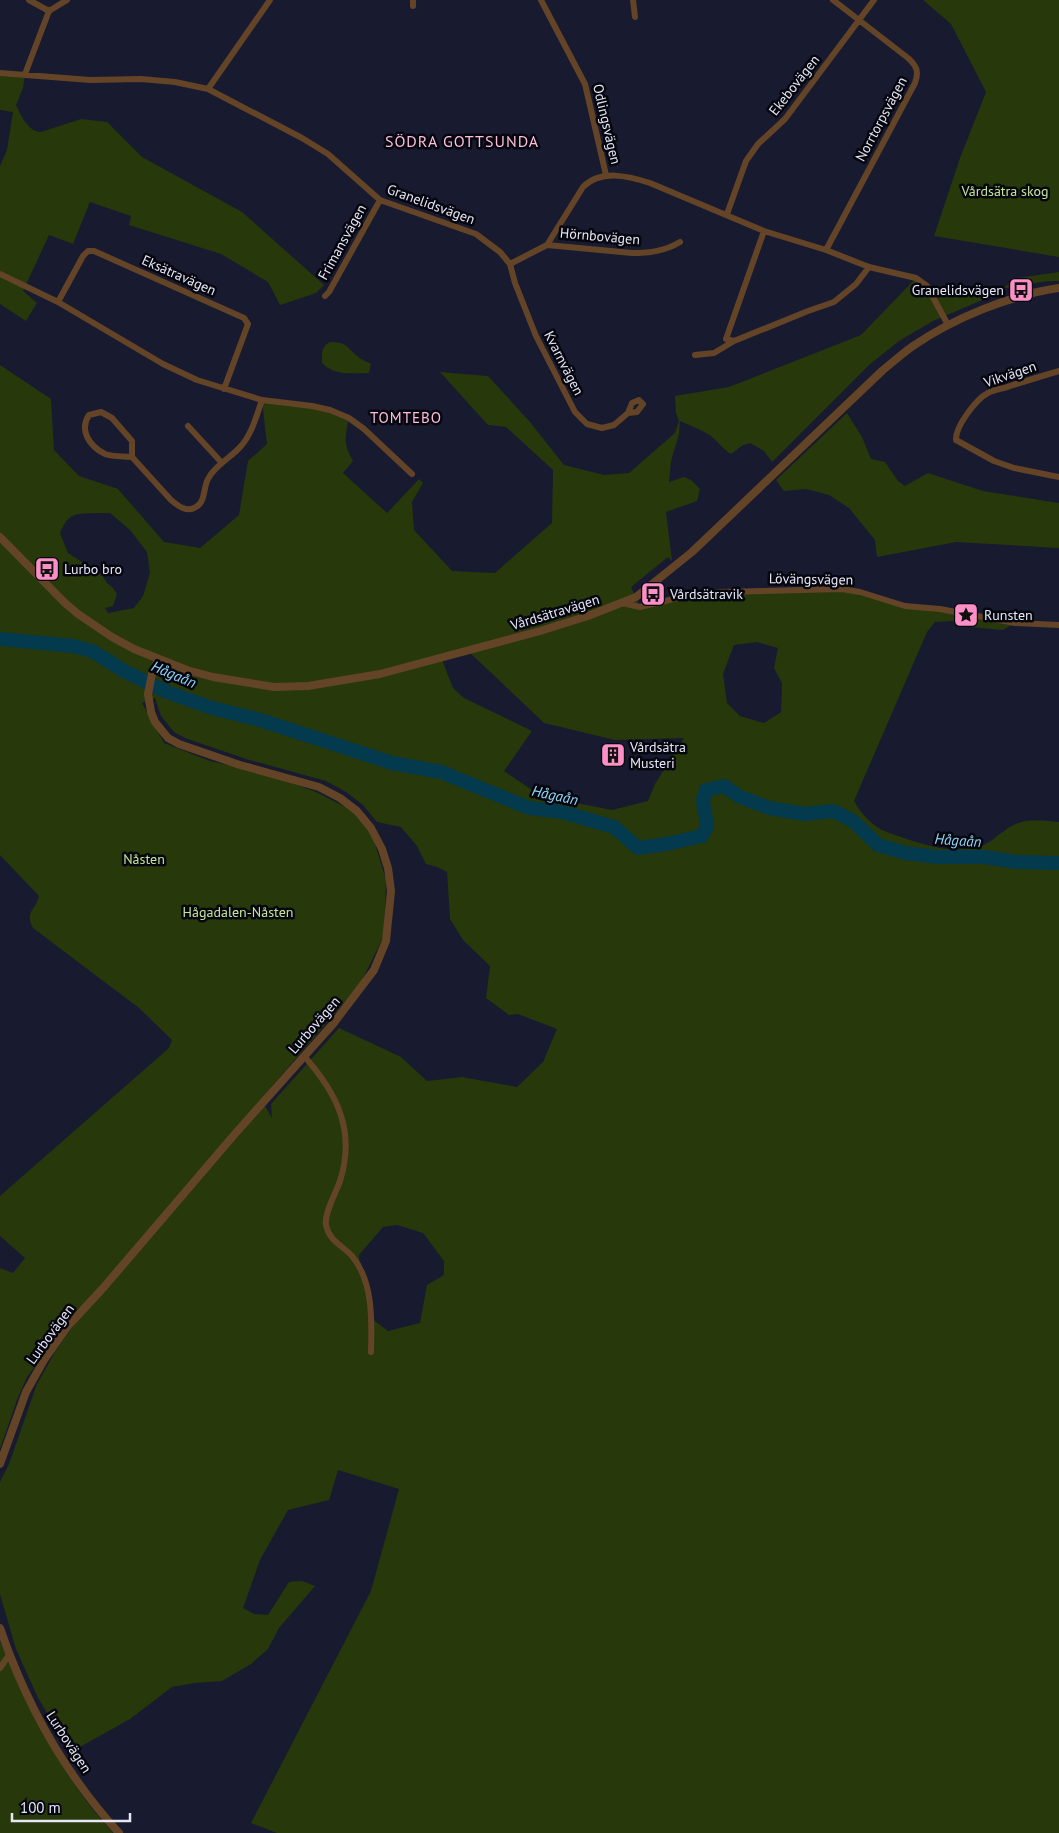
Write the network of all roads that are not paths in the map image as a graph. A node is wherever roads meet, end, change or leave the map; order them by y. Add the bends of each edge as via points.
1 (29, 0) edge
2 (66, 0) edge
3 (270, 0) edge
4 (541, 0) edge
5 (633, 0) edge
6 (832, 0) edge
7 (874, 0) edge
8 (49, 11) junction
9 (634, 17) dead end
10 (859, 20) junction
11 (0, 73) edge
12 (25, 74) junction
13 (208, 89) junction
14 (606, 175) junction
15 (380, 200) junction
16 (727, 214) junction
17 (764, 231) junction
18 (680, 242) dead end
19 (546, 245) junction
20 (826, 250) junction
21 (510, 264) junction
22 (869, 267) junction
23 (0, 274) edge
24 (1059, 288) edge
25 (326, 296) dead end
26 (58, 302) junction
27 (948, 325) junction
28 (734, 341) junction
29 (695, 355) dead end
30 (1059, 372) edge
31 (224, 389) junction
32 (262, 400) junction
33 (628, 413) dead end
34 (188, 426) dead end
35 (132, 457) junction
36 (222, 463) junction
37 (412, 474) dead end
38 (1059, 477) edge
39 (0, 537) edge
40 (622, 603) junction
41 (1059, 625) edge
42 (158, 659) junction
43 (304, 1056) junction
44 (371, 1352) dead end
45 (0, 1464) edge
46 (0, 1628) edge
47 (9, 1655) junction
48 (0, 1668) edge
49 (120, 1833) edge

1 - 8 street
2 - 8 street
3 - 13 street
4 - 14 street, Odlingsvägen via 585,84
5 - 9 street
6 - 10 street, Norrtorpsvägen
7 - 10 street, Ekebovägen
8 - 12 street
10 - 16 street, Ekebovägen via 785,119 758,144 746,161
10 - 20 street, Norrtorpsvägen via 915,64 917,77
11 - 12 street, Granelidsvägen
12 - 13 street, Granelidsvägen via 90,80 141,79
13 - 15 street, Granelidsvägen via 328,154
14 - 16 street via 650,183
14 - 19 street via 589,181 583,187
15 - 21 street, Granelidsvägen via 476,234 492,244
15 - 25 street, Frimansvägen
16 - 17 street
17 - 20 street
17 - 28 street via 726,339
18 - 19 street, Hörnbovägen via 646,253
19 - 21 street
20 - 22 street
21 - 33 street, Kvarnvägen via 536,336 575,412 587,424 602,428 614,426
22 - 27 street via 916,278 927,286
22 - 28 street via 856,284 834,302
23 - 26 street
24 - 27 street, Vårdsätravägen via 1016,296
26 - 31 street via 162,364
26 - 31 street, Eksätravägen via 83,256 94,251 244,318 248,324
27 - 40 street, Vårdsätravägen via 913,346 883,370 692,552 636,597
28 - 29 street via 714,353
30 - 38 street, Vikvägen via 989,392 964,417 955,434 956,440 994,461
31 - 32 street
32 - 36 street via 245,441
32 - 37 street via 312,406 349,418
34 - 36 street
35 - 35 street via 112,456 99,450 85,434 84,422 89,415 108,414 132,441
35 - 36 street via 177,506 185,509 197,506 204,495 207,480
39 - 42 street, Vårdsätravägen via 78,614 112,637
40 - 41 street, Lövängsvägen via 640,608 686,596 719,592 842,589 904,606
40 - 42 street, Vårdsätravägen via 540,631 380,674 308,686 274,687 222,679
42 - 43 street, Lurbovägen via 148,694 155,722 168,738 240,765 319,787 357,811 382,849 391,891 386,941 379,962 356,996
43 - 44 street via 321,1075 342,1113 346,1135 344,1158 325,1222 330,1237 351,1255 364,1278 372,1319
43 - 45 street, Lurbovägen via 68,1326 26,1392
46 - 47 street, Lurbovägen
47 - 48 street
47 - 49 street, Lurbovägen via 48,1738 98,1810

